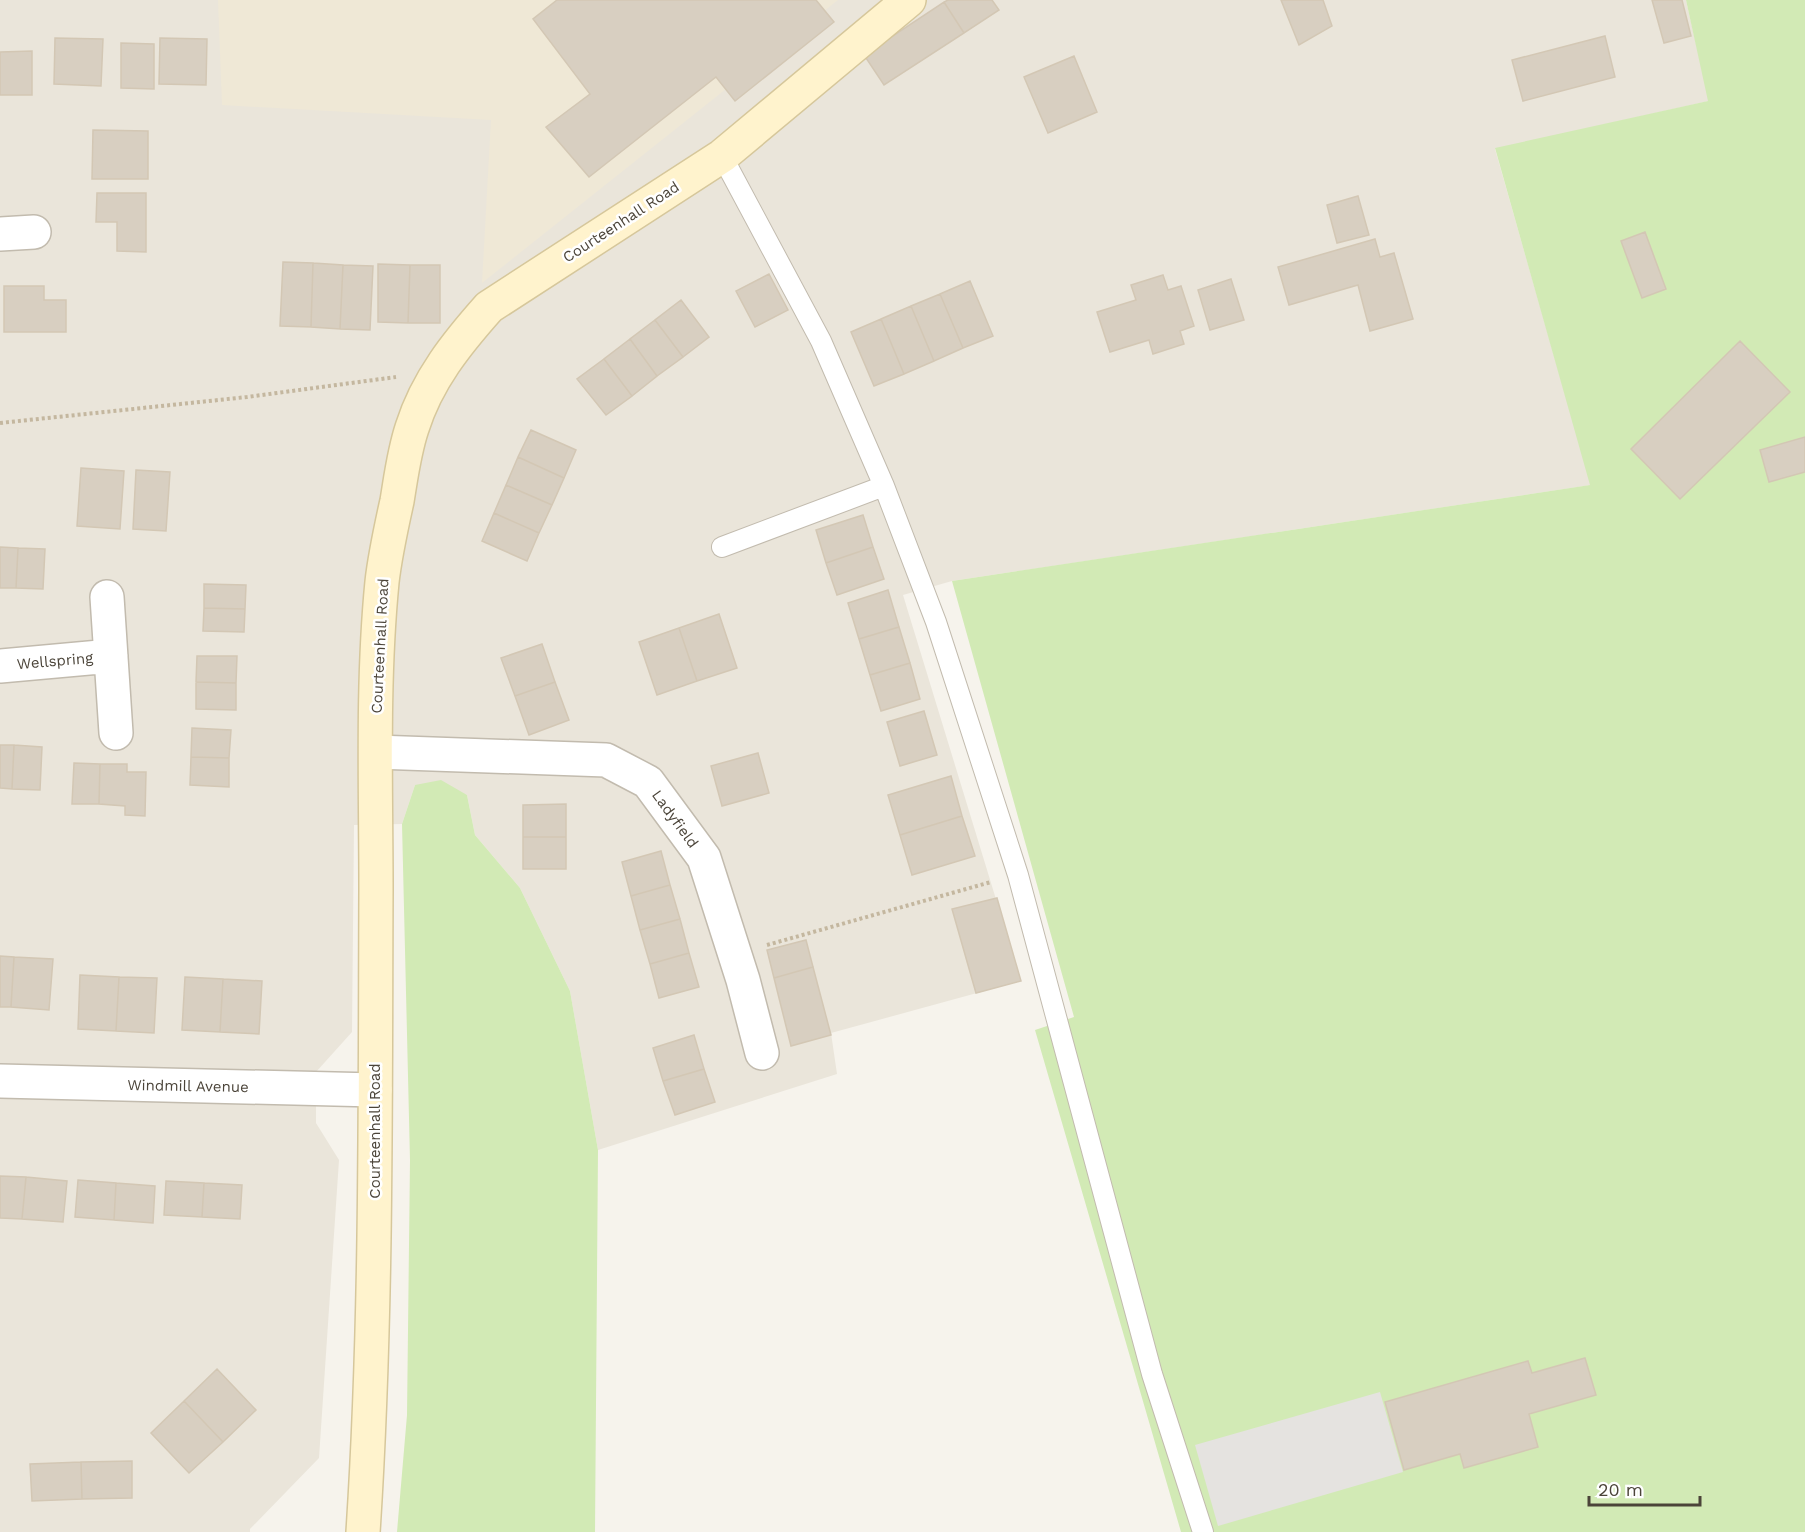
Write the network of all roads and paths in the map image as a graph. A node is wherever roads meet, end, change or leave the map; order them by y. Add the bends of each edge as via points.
1 (909, 0) edge
2 (723, 156) junction
3 (34, 232) dead end
4 (0, 234) edge
5 (438, 372) junction
6 (0, 423) edge
7 (884, 486) junction
8 (723, 547) dead end
9 (107, 597) dead end
10 (111, 656) junction
11 (0, 666) edge
12 (116, 733) dead end
13 (376, 752) junction
14 (1018, 875) junction
15 (735, 954) junction
16 (762, 1053) dead end
17 (0, 1081) edge
18 (375, 1090) junction
19 (363, 1532) edge
20 (1203, 1532) edge

1 - 2 street, Courteenhall Road
2 - 5 street, Courteenhall Road via 489,307
2 - 7 lane via 821,341
3 - 4 street
5 - 6 path
5 - 13 street, Courteenhall Road via 413,426 389,536 378,637
7 - 8 lane
7 - 14 lane via 936,622
9 - 10 street, Wellspring
10 - 11 street, Wellspring
10 - 12 street, Wellspring
13 - 15 street, Ladyfield via 606,760 648,782 704,858
13 - 18 street, Courteenhall Road
14 - 15 path
14 - 20 lane via 1152,1374
15 - 16 street, Ladyfield
17 - 18 street, Windmill Avenue
18 - 19 street, Courteenhall Road via 370,1436

